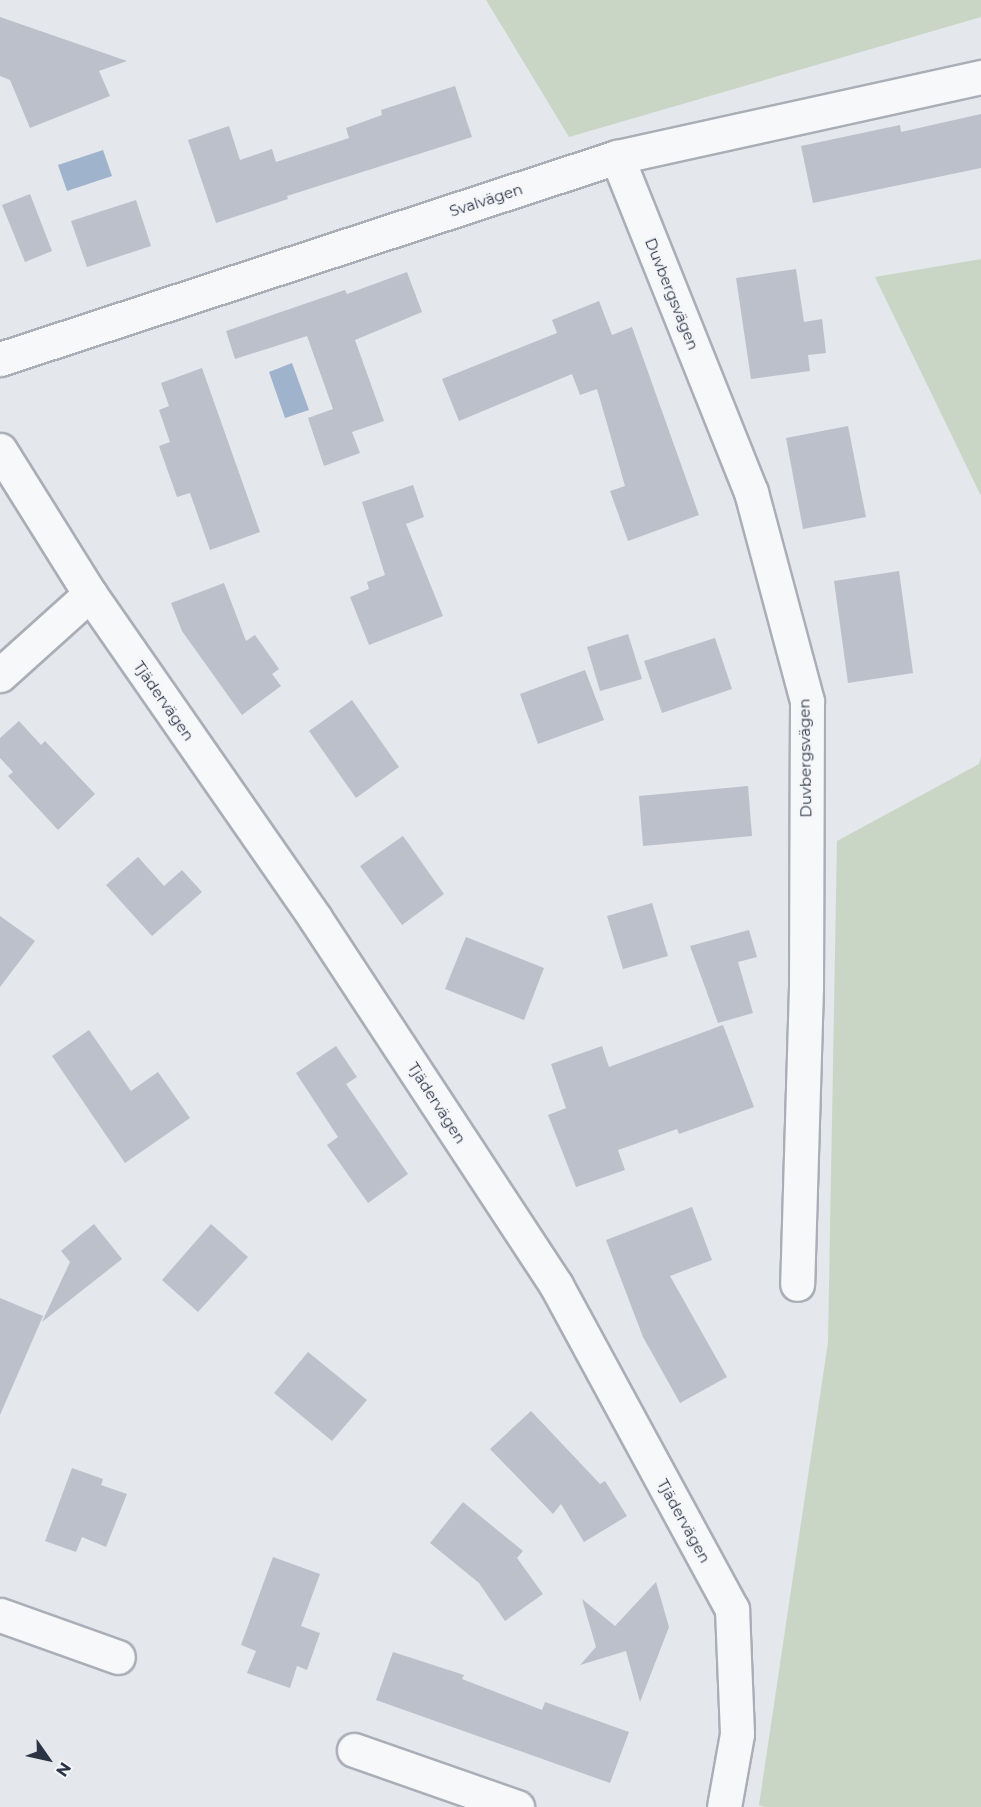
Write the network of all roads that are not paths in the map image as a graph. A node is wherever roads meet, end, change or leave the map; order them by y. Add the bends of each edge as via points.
1 (981, 77) edge
2 (616, 157) junction
3 (0, 359) edge
4 (0, 450) edge
5 (90, 594) junction
6 (0, 675) edge
7 (796, 1284) dead end
8 (0, 1615) edge
9 (118, 1657) dead end
10 (354, 1750) dead end
11 (517, 1807) edge
12 (724, 1807) edge

1 - 2 street, Svalvägen
2 - 3 street, Svalvägen
2 - 7 street, Duvbergsvägen via 751,492 807,701 806,987
4 - 5 street, Tjädervägen
5 - 6 street
5 - 12 street, Tjädervägen via 315,918 556,1285 732,1609 737,1734
8 - 9 street
10 - 11 street

